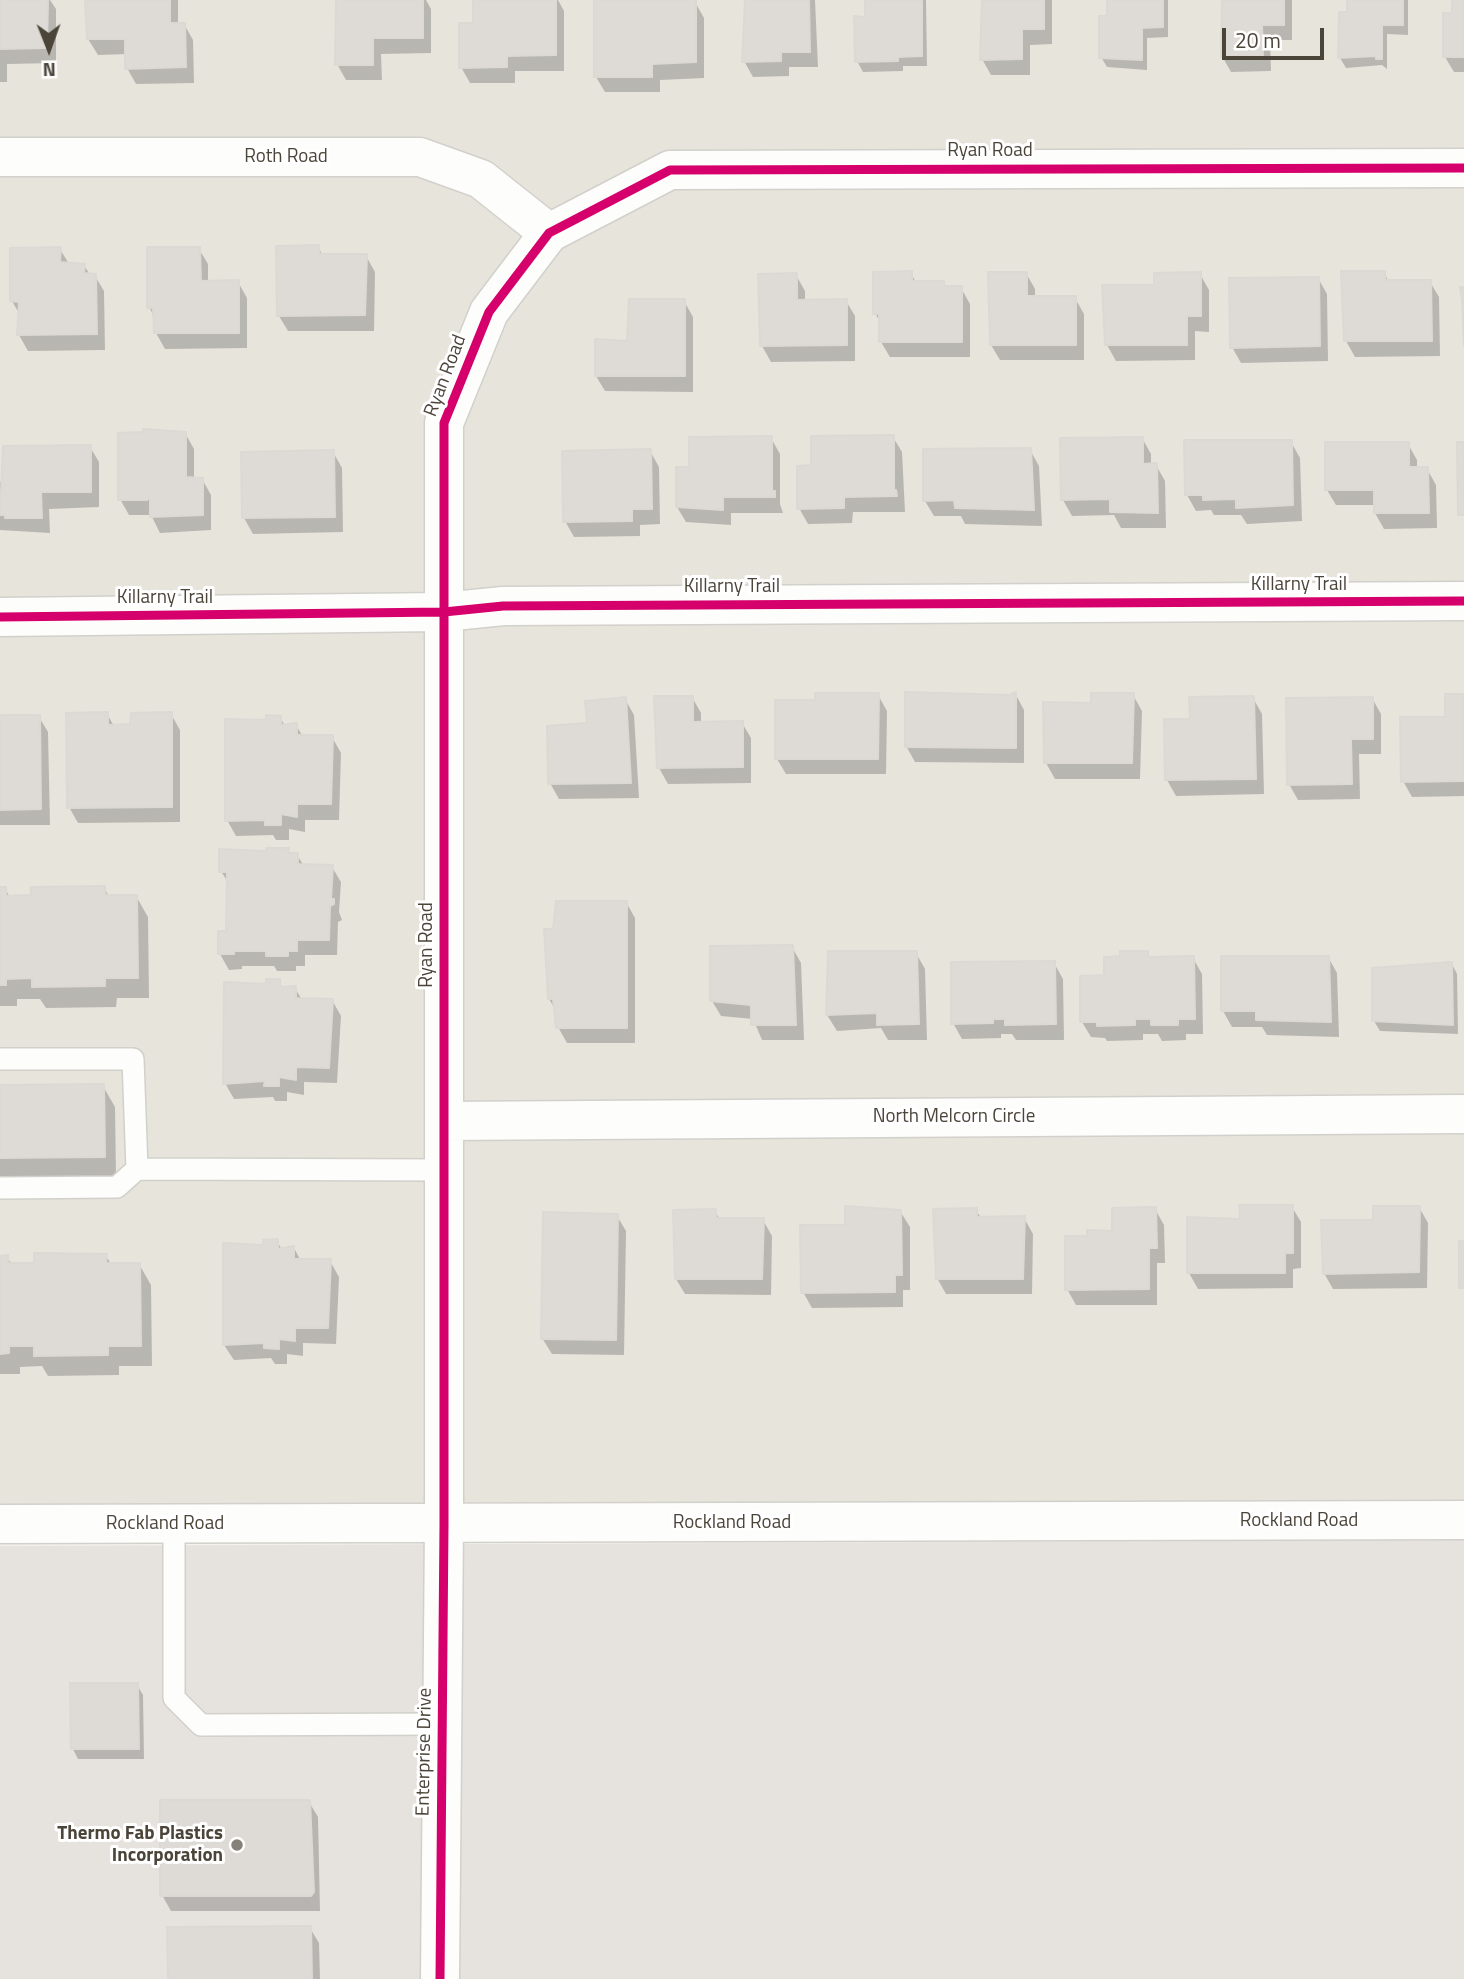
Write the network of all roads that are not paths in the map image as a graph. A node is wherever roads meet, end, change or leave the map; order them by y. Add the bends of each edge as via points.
1 (0, 157) edge
2 (1464, 168) edge
3 (549, 233) junction
4 (1464, 601) edge
5 (444, 612) junction
6 (0, 617) edge
7 (0, 1059) edge
8 (1464, 1114) edge
9 (444, 1121) junction
10 (136, 1168) junction
11 (444, 1170) junction
12 (0, 1188) edge
13 (1464, 1521) edge
14 (0, 1524) edge
15 (174, 1524) junction
16 (444, 1525) junction
17 (443, 1724) junction
18 (440, 1979) edge

1 - 3 street, Roth Road via 420,157 481,179
2 - 3 street, Ryan Road via 670,170
3 - 5 street, Ryan Road via 489,313 444,423
4 - 5 street, Killarny Trail via 517,606
5 - 6 street, Killarny Trail
5 - 9 street, Ryan Road
7 - 10 lane via 133,1059
8 - 9 street, North Melcorn Circle
9 - 11 street, Ryan Road
10 - 11 lane
10 - 12 lane via 117,1187
11 - 16 street, Ryan Road
13 - 16 street, Rockland Road
14 - 15 street, Rockland Road
15 - 16 street, Rockland Road
15 - 17 lane via 174,1698 201,1725
16 - 17 street, Enterprise Drive
17 - 18 street, Enterprise Drive

